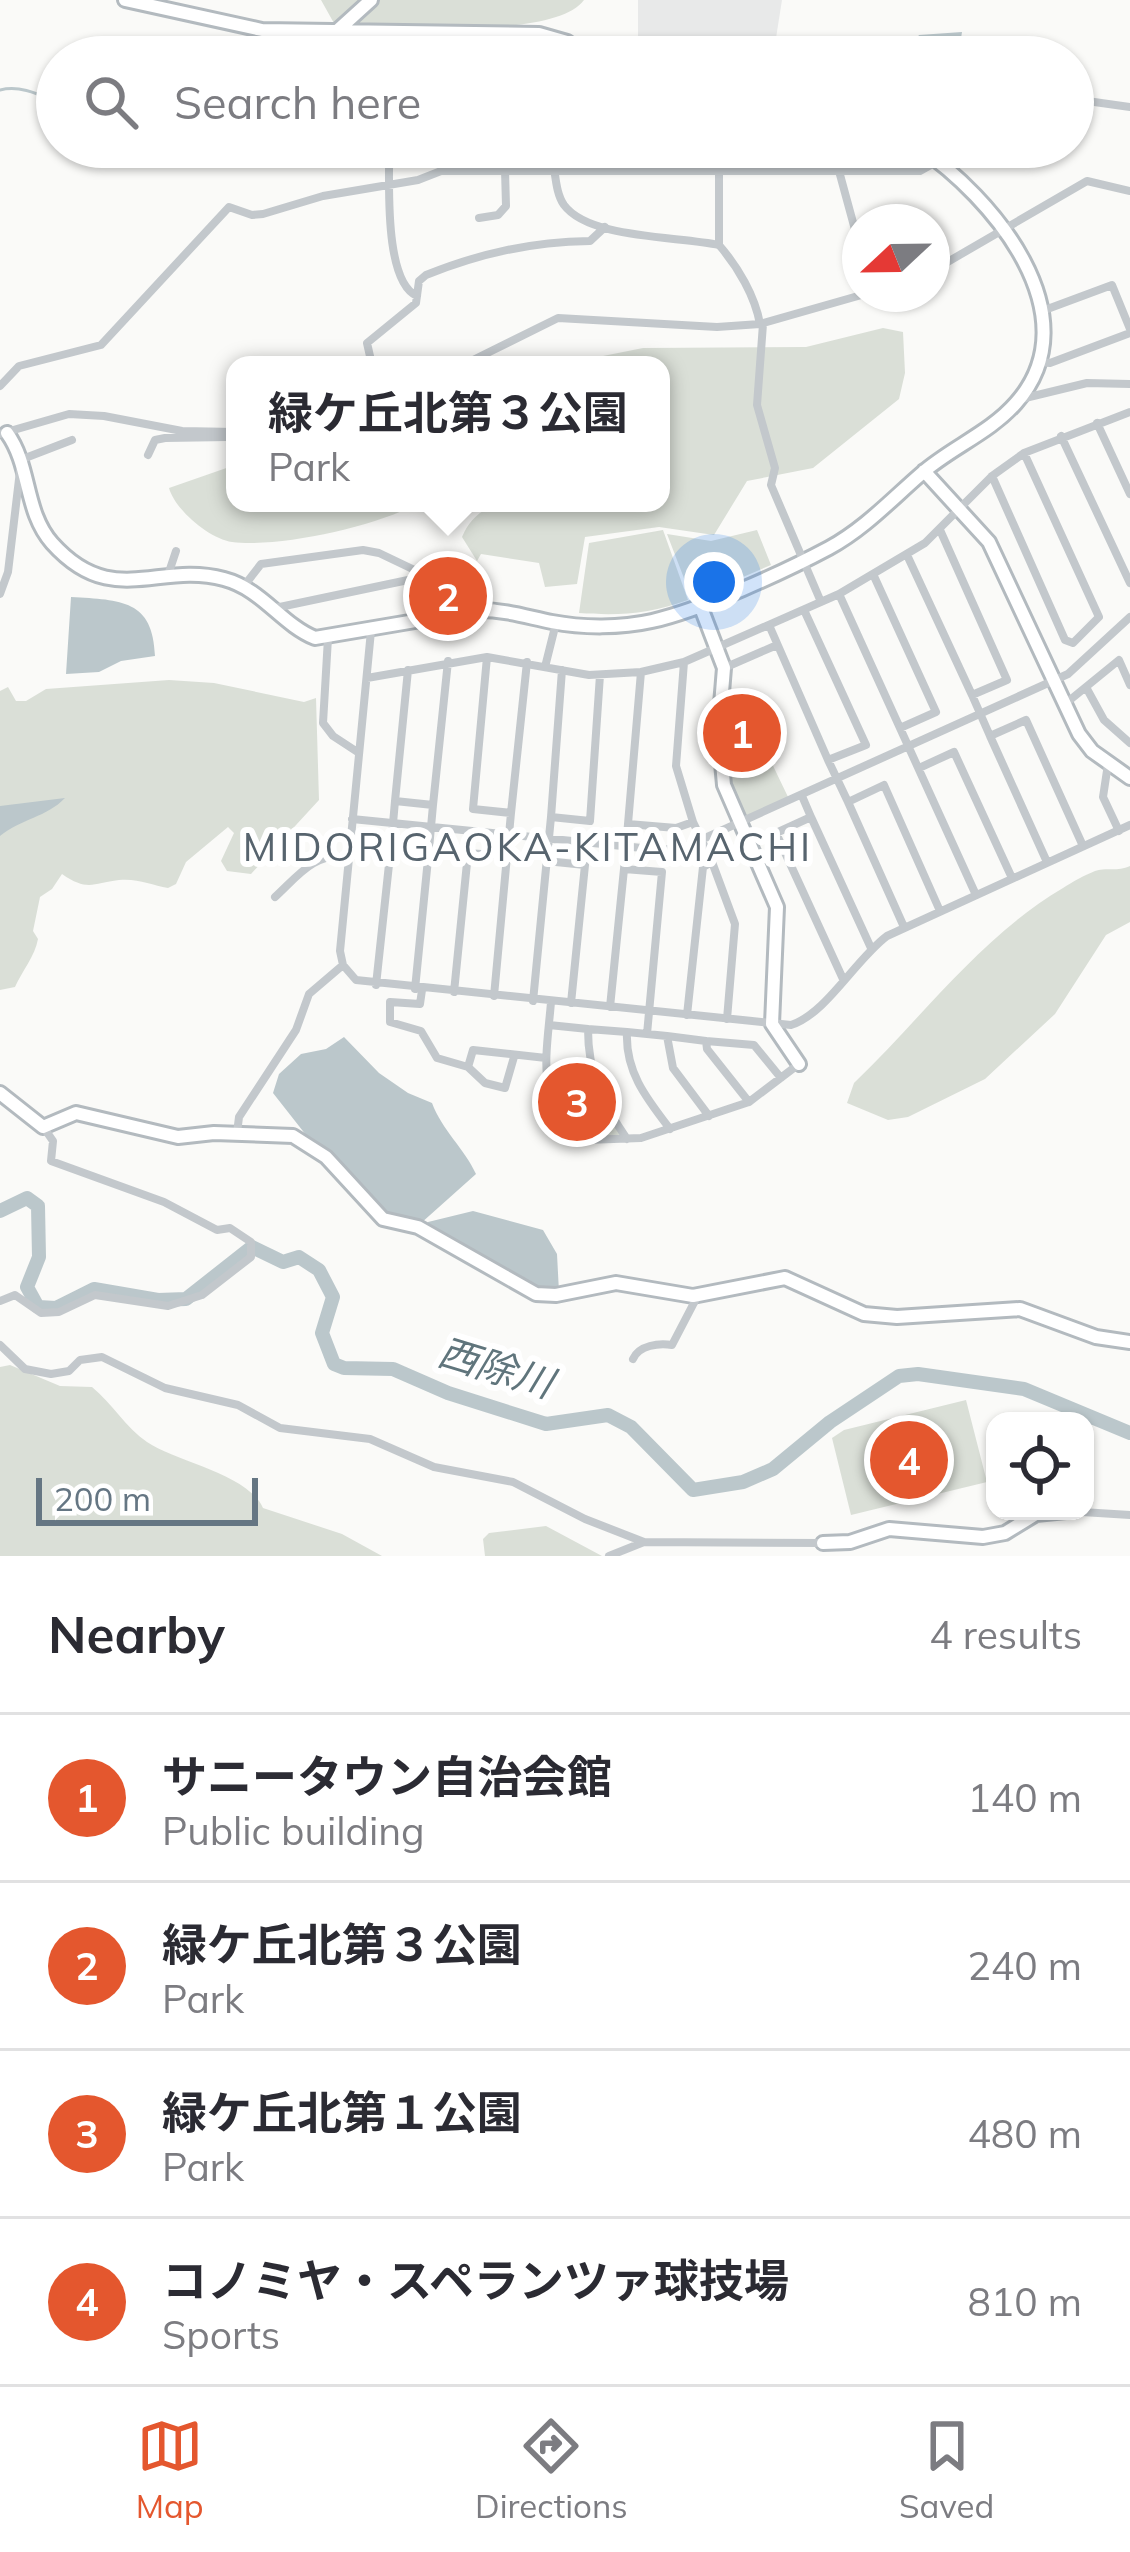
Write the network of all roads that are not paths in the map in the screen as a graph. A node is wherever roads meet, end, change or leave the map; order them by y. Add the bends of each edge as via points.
1 (125, 0) edge
2 (356, 0) edge
3 (371, 0) edge
4 (338, 30) junction
5 (545, 36) edge
6 (1094, 102) edge
7 (1130, 107) edge
8 (389, 168) edge
9 (554, 168) junction
10 (926, 168) edge
11 (947, 168) edge
12 (505, 170) junction
13 (719, 171) junction
14 (838, 171) junction
15 (388, 184) junction
16 (1130, 191) edge
17 (847, 204) edge
18 (478, 218) dead end
19 (605, 227) junction
20 (1005, 227) junction
21 (718, 245) junction
22 (950, 261) edge
23 (417, 296) junction
24 (842, 301) edge
25 (1042, 311) junction
26 (761, 324) junction
27 (1130, 331) edge
28 (370, 356) edge
29 (481, 356) edge
30 (1039, 362) junction
31 (1130, 384) edge
32 (0, 386) edge
33 (1020, 399) junction
34 (1130, 412) edge
35 (1097, 423) junction
36 (226, 433) edge
37 (4, 434) edge
38 (226, 435) edge
39 (1060, 436) junction
40 (72, 440) dead end
41 (1024, 453) junction
42 (148, 455) dead end
43 (21, 462) junction
44 (924, 471) junction
45 (992, 476) junction
46 (1130, 494) edge
47 (960, 508) junction
48 (940, 530) junction
49 (176, 551) dead end
50 (907, 555) junction
51 (801, 560) junction
52 (873, 574) junction
53 (429, 576) junction
54 (166, 578) junction
55 (1130, 583) edge
56 (244, 586) junction
57 (0, 594) edge
58 (839, 594) junction
59 (820, 602) junction
60 (700, 605) junction
61 (275, 608) junction
62 (496, 610) junction
63 (804, 610) junction
64 (1130, 617) edge
65 (556, 623) junction
66 (769, 626) junction
67 (371, 632) junction
68 (328, 638) junction
69 (777, 645) junction
70 (717, 647) junction
71 (487, 657) junction
72 (448, 661) junction
73 (527, 662) junction
74 (684, 662) junction
75 (544, 667) junction
76 (724, 668) junction
77 (408, 670) junction
78 (562, 670) junction
79 (641, 672) junction
80 (600, 675) junction
81 (367, 678) junction
82 (1054, 681) junction
83 (1130, 685) edge
84 (1087, 689) junction
85 (972, 695) junction
86 (1065, 704) junction
87 (980, 716) junction
88 (900, 728) junction
89 (990, 736) junction
90 (1130, 743) edge
91 (908, 748) junction
92 (359, 753) junction
93 (828, 760) junction
94 (1108, 764) junction
95 (919, 768) junction
96 (1130, 778) edge
97 (838, 780) junction
98 (802, 796) junction
99 (395, 801) junction
100 (848, 802) junction
101 (433, 805) junction
102 (511, 813) junction
103 (812, 817) junction
104 (551, 818) junction
105 (352, 819) junction
106 (693, 822) junction
107 (391, 823) junction
108 (628, 824) junction
109 (741, 824) junction
110 (1130, 825) edge
111 (432, 827) junction
112 (1119, 830) junction
113 (509, 835) junction
114 (547, 839) junction
115 (703, 841) junction
116 (391, 846) junction
117 (1084, 846) junction
118 (625, 847) junction
119 (429, 849) junction
120 (348, 856) junction
121 (507, 856) junction
122 (546, 861) junction
123 (712, 862) junction
124 (1047, 862) junction
125 (623, 868) junction
126 (1012, 878) junction
127 (976, 895) junction
128 (275, 897) dead end
129 (940, 911) junction
130 (904, 927) junction
131 (871, 948) junction
132 (343, 965) junction
133 (843, 979) junction
134 (376, 985) junction
135 (418, 989) junction
136 (454, 993) junction
137 (494, 996) junction
138 (533, 1001) junction
139 (551, 1003) junction
140 (571, 1004) junction
141 (610, 1007) junction
142 (649, 1012) junction
143 (687, 1016) junction
144 (727, 1019) junction
145 (772, 1024) junction
146 (549, 1025) junction
147 (588, 1028) junction
148 (627, 1033) junction
149 (647, 1034) junction
150 (667, 1036) junction
151 (706, 1041) junction
152 (514, 1057) junction
153 (547, 1058) junction
154 (799, 1064) joint
155 (468, 1067) junction
156 (591, 1069) junction
157 (781, 1078) junction
158 (545, 1085) junction
159 (0, 1094) edge
160 (749, 1102) junction
161 (709, 1116) junction
162 (43, 1126) junction
163 (670, 1129) junction
164 (237, 1134) junction
165 (627, 1140) junction
166 (698, 1295) junction
167 (0, 1301) edge
168 (1130, 1342) edge
169 (0, 1345) edge
170 (633, 1358) dead end
171 (1094, 1513) edge
172 (1130, 1515) edge
173 (1027, 1520) edge
174 (644, 1542) junction
175 (823, 1543) joint
176 (609, 1556) edge

1 - 4 street via 262,30
2 - 4 street
3 - 4 street
4 - 5 street
6 - 7 street
8 - 15 street
9 - 12 street
9 - 13 street
9 - 19 street via 563,204 584,223
10 - 14 street
11 - 20 street
12 - 15 street via 441,171
12 - 18 street via 506,206
13 - 14 street
13 - 21 street
14 - 17 street
15 - 23 street via 397,271
15 - 32 street via 263,214 224,210 101,345 19,366
16 - 20 street via 1087,181
19 - 21 street
19 - 23 street via 590,242 537,242 472,256 422,278
20 - 22 street
20 - 25 street
21 - 26 street
23 - 28 street via 367,343
24 - 26 street
25 - 27 street via 1112,284
25 - 30 street
26 - 29 street via 558,318
26 - 51 street via 757,405 775,468 771,485
27 - 30 street
30 - 33 street
31 - 33 street via 1088,383
33 - 44 street
34 - 35 street
35 - 39 street
35 - 46 street
36 - 37 street via 69,415
37 - 43 street
38 - 42 street via 155,440
39 - 41 street
39 - 55 street
40 - 43 street
41 - 45 street
41 - 45 street via 1099,617 1073,643
43 - 54 street via 37,520 78,565 120,581
43 - 57 street
44 - 47 street
44 - 51 street via 866,522
45 - 47 street
47 - 48 street
47 - 82 street via 989,542
48 - 50 street
48 - 85 street via 1007,680
49 - 54 street
50 - 52 street
50 - 85 street
51 - 59 street
51 - 60 street
52 - 58 street
52 - 88 street via 936,712
53 - 56 street via 364,550 261,564
53 - 61 street
53 - 62 street
54 - 56 street via 203,575
56 - 61 street
58 - 59 street
58 - 88 street
59 - 63 street
60 - 65 street via 651,621
60 - 70 street
61 - 68 street via 302,633
62 - 65 street
62 - 67 street
63 - 66 street
63 - 93 street via 866,745
64 - 82 street via 1081,667
65 - 75 street
66 - 69 street
66 - 70 street
67 - 68 street
67 - 81 street
68 - 92 street via 323,723
69 - 76 street
69 - 93 street
70 - 74 street
70 - 76 street
71 - 72 street
71 - 73 street
71 - 102 street via 473,809
72 - 77 street
72 - 101 street
73 - 75 street
73 - 102 street
74 - 79 street
74 - 106 street via 676,766
75 - 78 street
76 - 109 street via 720,762
77 - 81 street
77 - 99 street
78 - 80 street
78 - 104 street
79 - 80 street
79 - 108 street
80 - 104 street via 590,820
81 - 92 street
82 - 86 street
82 - 87 street
83 - 84 street via 1119,660
84 - 86 street
84 - 90 street via 1104,720
85 - 87 street
86 - 94 street via 1079,734
87 - 89 street
87 - 91 street
88 - 91 street
89 - 117 street via 1026,720
89 - 124 street
91 - 95 street
91 - 97 street
92 - 105 street
93 - 97 street
94 - 96 street
94 - 112 street via 1103,797
95 - 126 street via 954,752
95 - 127 street
97 - 98 street
97 - 100 street
98 - 103 street
98 - 109 street
99 - 101 street
99 - 107 street
100 - 129 street via 884,784
100 - 130 street
101 - 111 street
102 - 113 street
103 - 131 street
103 - 133 street via 776,833
104 - 114 street
105 - 107 street
105 - 120 street
106 - 108 street
106 - 115 street
107 - 111 street
107 - 116 street
108 - 118 street
109 - 115 street
109 - 145 street via 776,907
110 - 112 street
111 - 113 street
111 - 119 street
112 - 117 street
113 - 114 street
113 - 121 street
114 - 118 street
114 - 122 street
115 - 118 street
115 - 123 street
116 - 119 street
116 - 134 street
117 - 124 street
118 - 125 street
119 - 135 street
120 - 128 street via 314,861
120 - 132 street
121 - 136 street via 468,853
121 - 137 street
122 - 138 street
122 - 140 street via 585,865
123 - 143 street via 703,867
123 - 144 street via 735,924
124 - 126 street
125 - 141 street
125 - 142 street via 662,872
126 - 127 street
127 - 129 street
129 - 130 street
130 - 131 street
131 - 133 street
132 - 134 street via 356,980
132 - 164 street via 309,994
133 - 145 street via 808,1018
134 - 135 street
135 - 136 street
135 - 155 street via 421,1004 390,1002 390,1022 422,1031 437,1058
136 - 137 street
137 - 138 street
138 - 139 street
139 - 140 street
139 - 146 street
140 - 141 street
141 - 142 street
142 - 143 street
142 - 149 street
143 - 144 street
144 - 145 street
145 - 154 street
146 - 147 street
146 - 153 street
147 - 148 street
147 - 156 street
148 - 149 street
148 - 163 street via 633,1073
149 - 150 street
150 - 151 street
150 - 161 street via 673,1068
151 - 157 street via 754,1045
151 - 160 street
152 - 153 street
152 - 155 street via 473,1050
152 - 155 street via 505,1088
153 - 158 street
154 - 157 street
156 - 158 street
156 - 165 street
157 - 160 street
158 - 165 street via 577,1134
159 - 162 street
160 - 161 street
161 - 163 street
162 - 164 street via 76,1113 178,1137
162 - 167 street via 52,1161 217,1230 230,1228 251,1257 202,1294 168,1306 95,1295 41,1313 15,1295
163 - 165 street
164 - 166 street via 309,1144 383,1220 418,1227 536,1294 616,1283
166 - 168 street via 785,1278 863,1314 1020,1310
166 - 170 street via 672,1346 641,1349
169 - 174 street via 25,1369 51,1374 101,1357 280,1428 370,1439 434,1467 513,1481
171 - 172 street
173 - 175 street via 983,1537 889,1529
174 - 175 street
174 - 176 street

